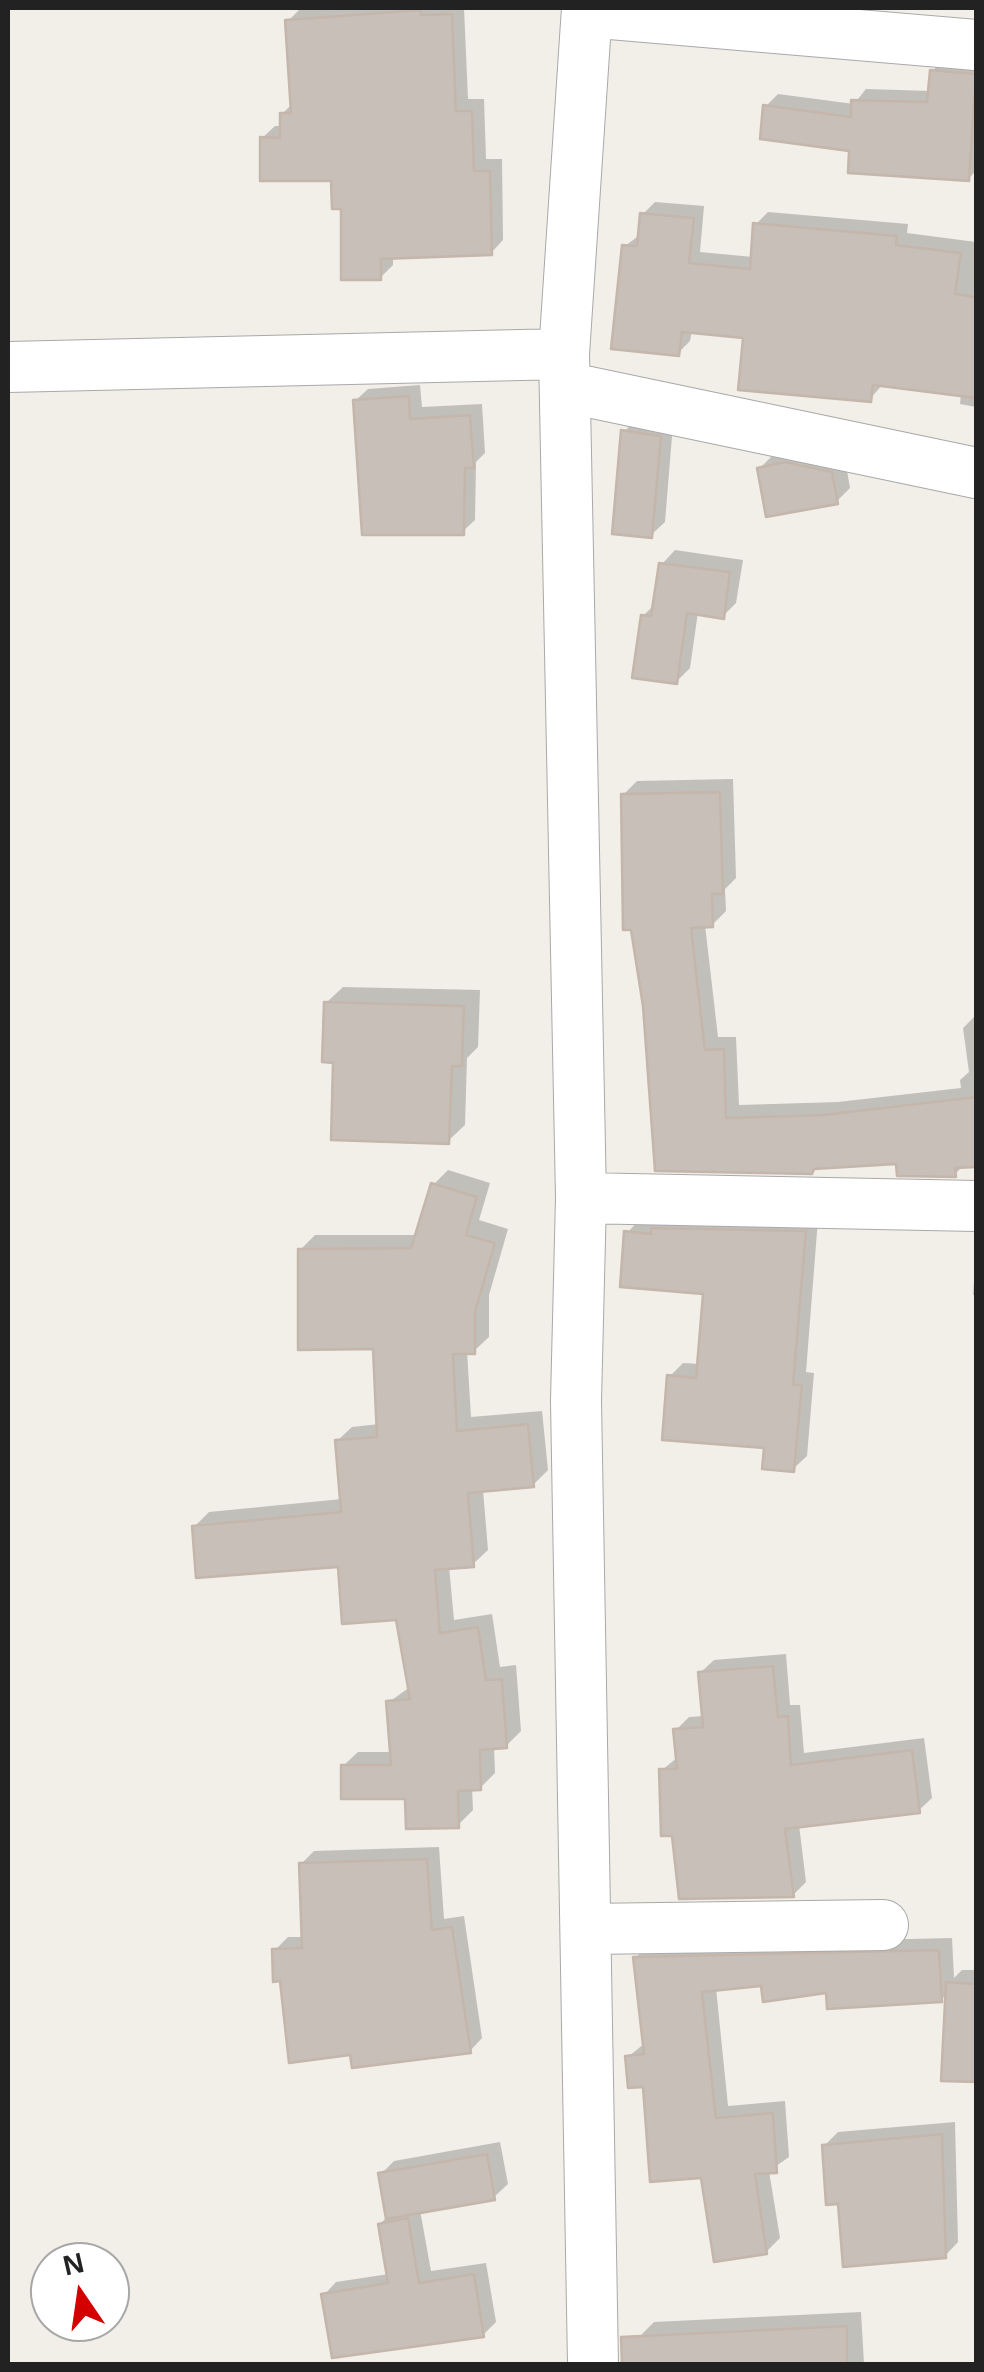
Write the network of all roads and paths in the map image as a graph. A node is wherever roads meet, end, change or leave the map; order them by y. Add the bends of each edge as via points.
1 (587, 10) edge
2 (976, 45) edge
3 (8, 368) edge
4 (564, 370) junction
5 (976, 473) edge
6 (581, 1198) junction
7 (976, 1206) edge
8 (882, 1925) dead end
9 (586, 1929) junction
10 (593, 2364) edge

1 - 2 street
1 - 4 street
3 - 4 street
4 - 5 street
4 - 6 street
6 - 7 street
6 - 9 street via 576,1401
8 - 9 street
9 - 10 street

